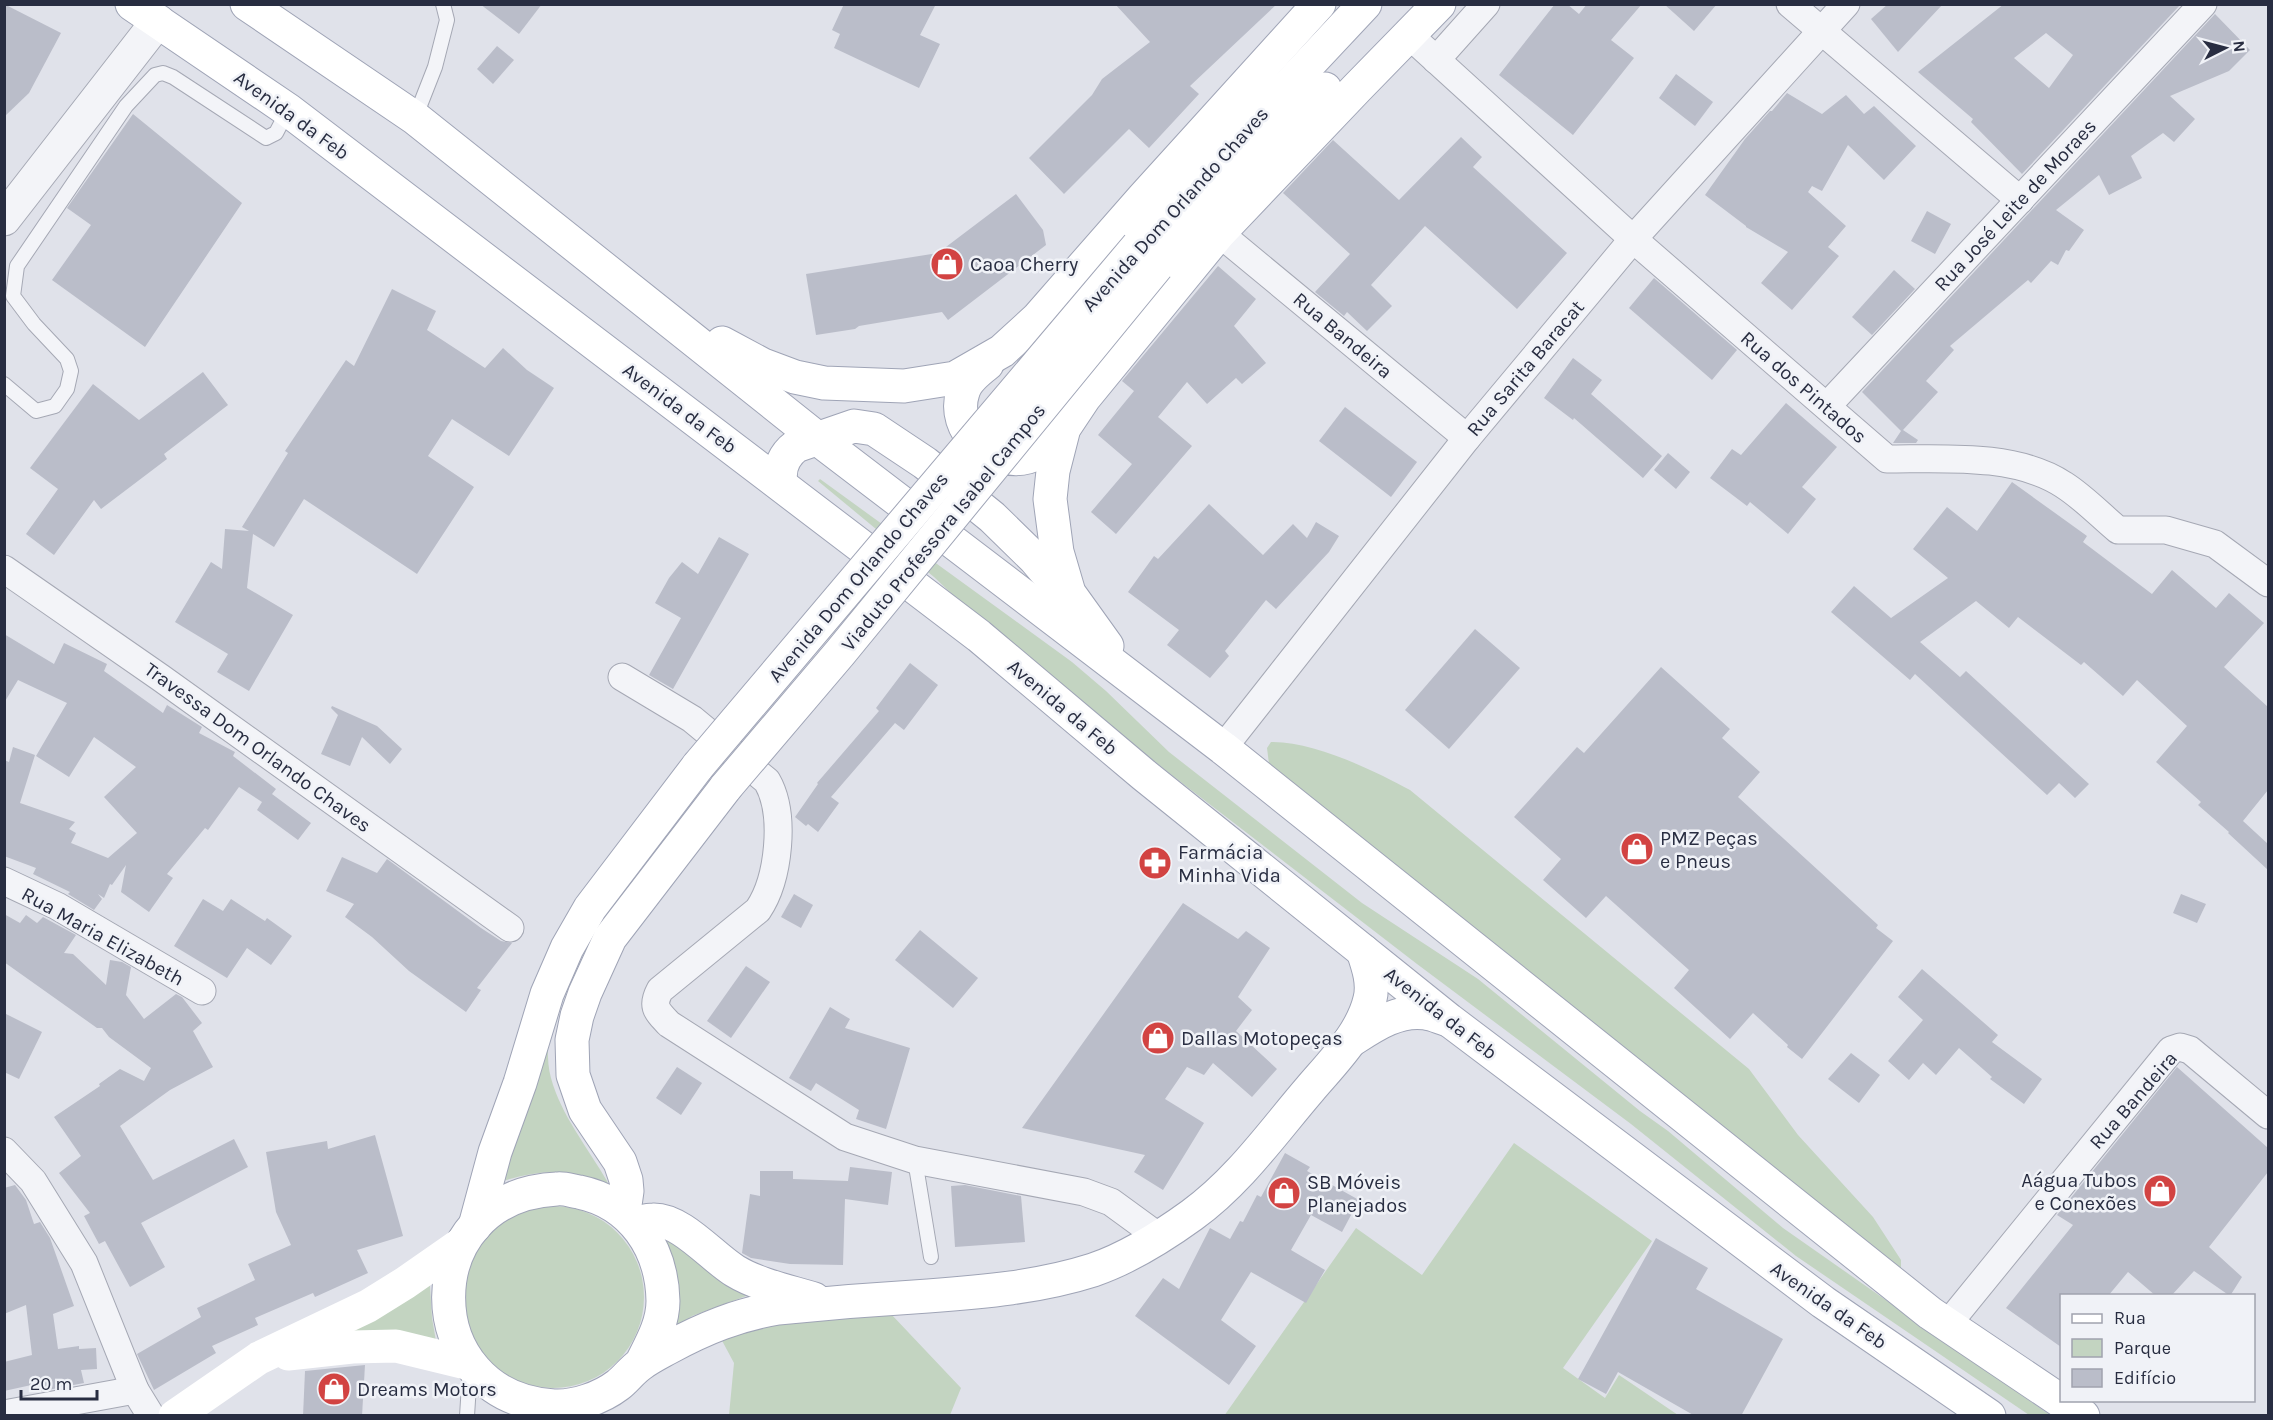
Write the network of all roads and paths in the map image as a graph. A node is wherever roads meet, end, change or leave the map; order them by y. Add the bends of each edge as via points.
1 (247, 4) edge
2 (443, 4) edge
3 (1319, 4) edge
4 (1365, 4) edge
5 (1439, 4) edge
6 (1486, 4) edge
7 (1790, 4) edge
8 (1846, 4) edge
9 (2203, 4) edge
10 (145, 13) edge
11 (1409, 20) edge
12 (1822, 34) junction
13 (1436, 60) junction
14 (288, 110) junction
15 (415, 118) junction
16 (2020, 200) junction
17 (4, 219) edge
18 (1220, 233) junction
19 (1633, 239) junction
20 (1147, 256) junction
21 (644, 301) junction
22 (1002, 351) junction
23 (4, 384) edge
24 (1827, 406) junction
25 (1064, 428) junction
26 (1467, 438) junction
27 (818, 439) junction
28 (782, 484) junction
29 (4, 569) edge
30 (2268, 583) edge
31 (1089, 622) junction
32 (622, 676) dead end
33 (1132, 678) junction
34 (1222, 748) junction
35 (4, 881) edge
36 (510, 928) dead end
37 (1363, 951) junction
38 (202, 991) dead end
39 (1449, 1020) junction
40 (1350, 1041) junction
41 (2268, 1115) edge
42 (4, 1151) edge
43 (915, 1160) junction
44 (630, 1217) junction
45 (468, 1235) junction
46 (1160, 1237) junction
47 (931, 1257) dead end
48 (827, 1303) junction
49 (1947, 1325) junction
50 (259, 1358) junction
51 (470, 1364) junction
52 (640, 1364) junction
53 (135, 1390) junction
54 (2060, 1401) edge
55 (2062, 1402) edge
56 (4, 1414) edge
57 (151, 1416) edge
58 (175, 1416) edge
59 (467, 1416) edge
60 (1989, 1416) edge
61 (2083, 1416) edge

1 - 15 main road
2 - 15 lane via 447,20 435,67
3 - 22 main road via 1037,319
4 - 20 main road, Avenida Dom Orlando Chaves
5 - 11 main road
6 - 13 street
7 - 12 street
8 - 12 street, Rua Sarita Baracat
9 - 16 street, Rua José Leite de Moraes
10 - 14 main road, Avenida da Feb
10 - 17 street
11 - 13 street, Rua dos Pintados
11 - 18 main road via 1356,88
11 - 20 main road, Avenida Dom Orlando Chaves via 1196,219
12 - 16 street
12 - 19 street, Rua Sarita Baracat
13 - 19 street, Rua dos Pintados
14 - 23 lane via 276,133 266,138 173,76 155,75 126,106 16,266 13,296 67,359 71,371 67,389 55,406 36,411
14 - 28 main road, Avenida da Feb
15 - 21 main road
16 - 24 street, Rua José Leite de Moraes
18 - 25 main road via 1084,398
18 - 26 street, Rua Bandeira
19 - 24 street, Rua dos Pintados
19 - 26 street, Rua Sarita Baracat
20 - 44 main road, Viaduto Professora Isabel Campos, bridge via 847,644 726,787 610,938 577,1016 572,1040 573,1075 585,1110 620,1162
20 - 45 main road, Avenida Dom Orlando Chaves, bridge via 698,766 590,908 547,994
21 - 22 main road via 763,365 824,383 924,384 955,378
21 - 27 main road
22 - 25 main road via 974,374 963,392 960,412 972,439 985,451 1006,459 1029,457 1046,447
24 - 30 street, Rua dos Pintados via 1887,459 2019,465 2064,484 2118,530 2166,530 2215,544
25 - 31 main road via 1053,471 1053,525 1069,593
26 - 34 street, Rua Sarita Baracat
27 - 28 main road via 789,451 780,471
27 - 31 main road via 854,426 874,429 900,446 1012,535
27 - 33 main road
28 - 37 main road, Avenida da Feb via 979,636 1144,776
29 - 36 street, Travessa Dom Orlando Chaves
31 - 33 main road
32 - 43 street via 692,719 767,781 773,792 778,828 766,899 758,910 660,990 655,1000 657,1011 669,1024 845,1137
33 - 34 main road
34 - 49 main road
35 - 38 street, Rua Maria Elizabeth via 57,906
37 - 39 main road, Avenida da Feb
37 - 40 main road via 1371,975 1371,999
39 - 40 main road via 1425,1013 1405,1014
39 - 60 main road, Avenida da Feb via 1823,1302
40 - 46 main road, Avenida Dom Orlando Chaves via 1238,1173 1193,1214
41 - 49 street, Rua Bandeira via 2190,1050 2171,1050
42 - 53 street via 33,1181 84,1263
43 - 46 street via 1084,1192 1112,1202
43 - 47 lane
44 - 45 main road, Avenida Dom Orlando Chaves via 594,1195 559,1188 524,1193 492,1208
44 - 48 main road, Avenida Dom Orlando Chaves via 668,1223 735,1271
44 - 52 main road, Avenida Dom Orlando Chaves via 660,1269 663,1302 656,1335
45 - 50 main road, Avenida Dom Orlando Chaves via 368,1306
45 - 51 main road, Avenida Dom Orlando Chaves via 452,1265 447,1300 453,1334
46 - 48 main road, Avenida Dom Orlando Chaves via 1094,1269 1026,1285
48 - 52 main road, Avenida Dom Orlando Chaves via 778,1308 726,1320
49 - 54 main road
50 - 51 main road, Avenida Dom Orlando Chaves via 378,1345
50 - 58 main road, Avenida Dom Orlando Chaves
51 - 52 main road, Avenida Dom Orlando Chaves via 494,1387 523,1401 555,1406 588,1401 617,1386
51 - 59 lane
53 - 56 street
53 - 57 street
55 - 61 main road

